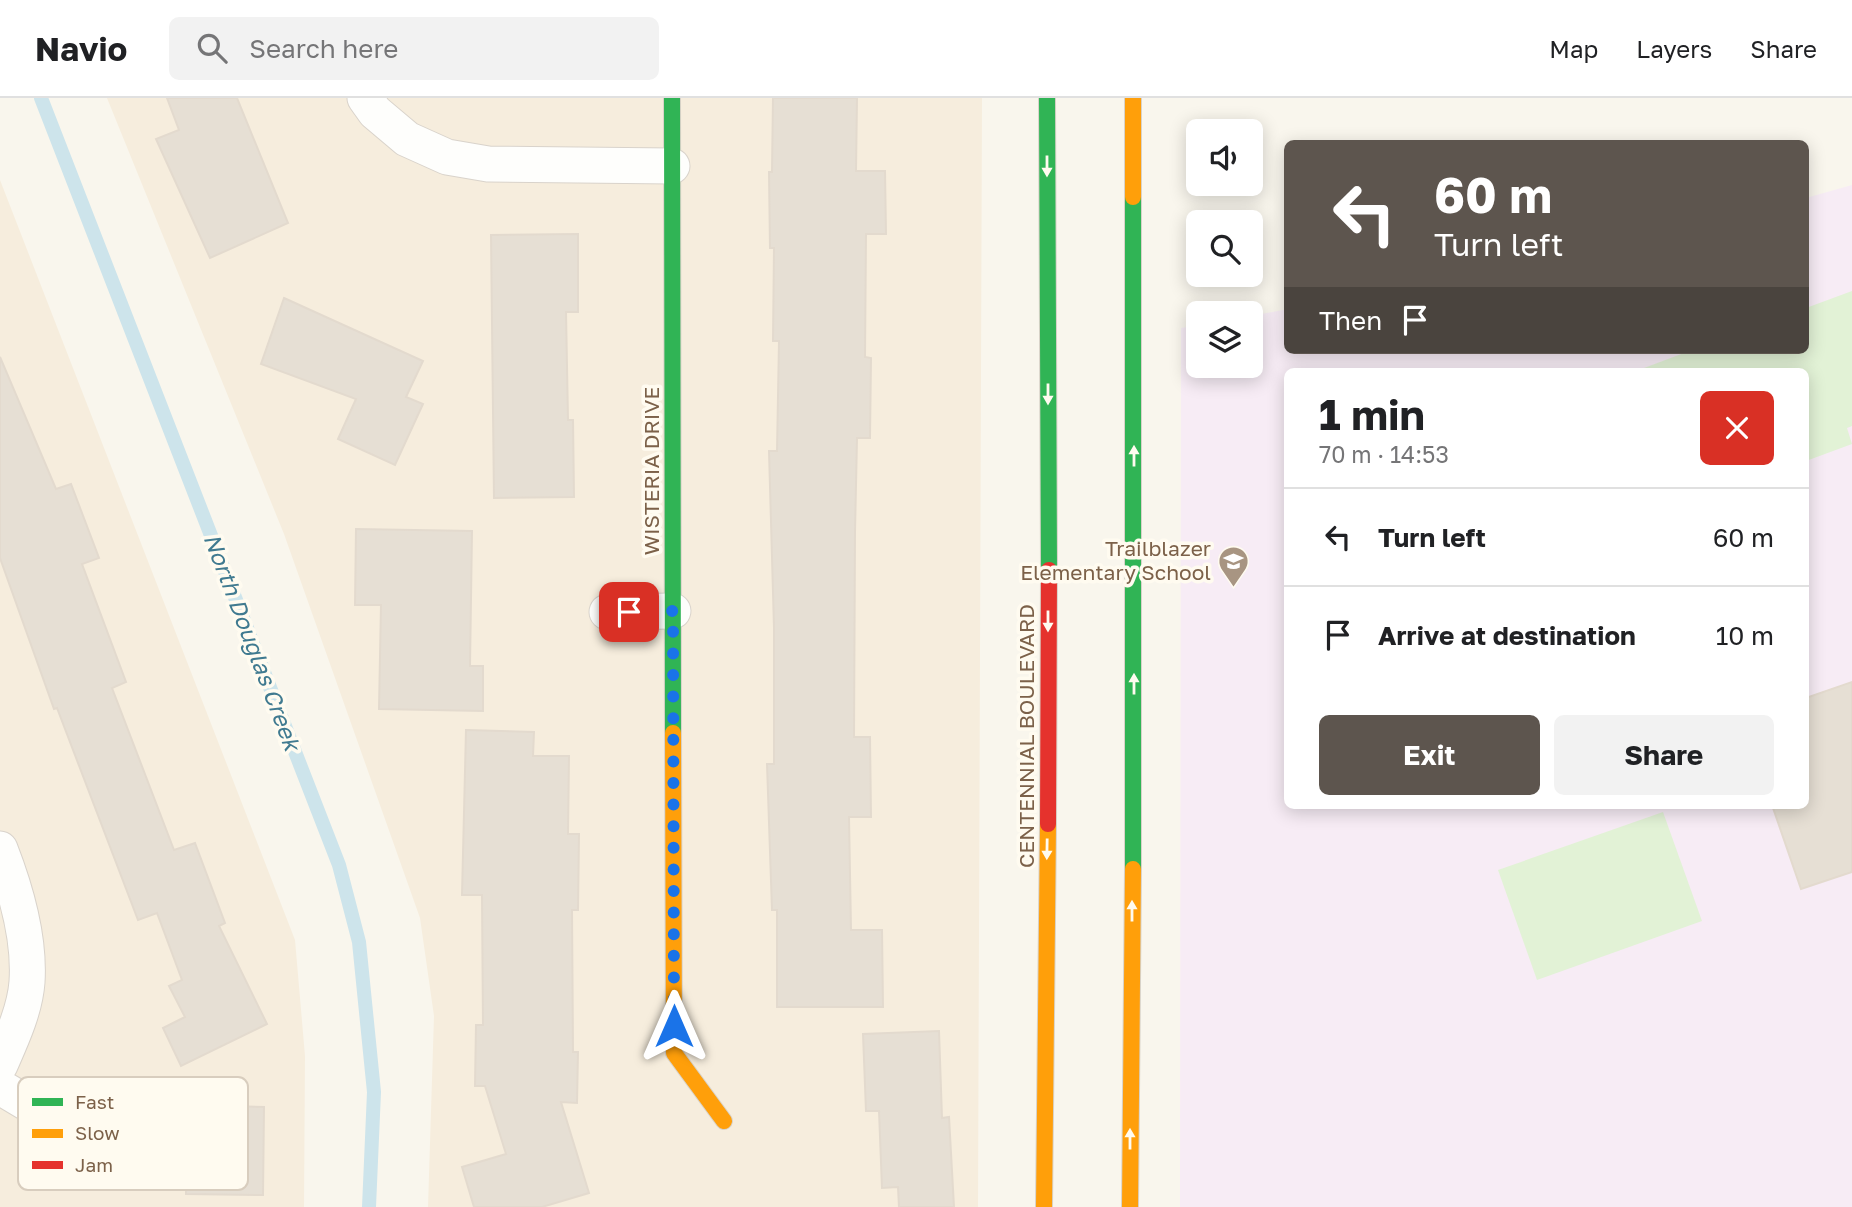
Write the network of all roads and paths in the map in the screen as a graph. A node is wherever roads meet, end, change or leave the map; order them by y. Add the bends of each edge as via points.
1 (365, 98) edge
2 (673, 98) edge
3 (1047, 98) edge
4 (1133, 98) edge
5 (672, 166) junction
6 (673, 611) junction
7 (607, 612) dead end
8 (0, 849) edge
9 (0, 1065) edge
10 (0, 1087) edge
11 (18, 1098) edge
12 (724, 1121) dead end
13 (1044, 1207) edge
14 (1130, 1207) edge

1 - 5 street via 407,139 447,157 488,164
2 - 5 main road, WISTERIA DRIVE
3 -> 13 main road, CENTENNIAL BOULEVARD via 1049,698
14 -> 4 main road
5 - 6 main road, WISTERIA DRIVE
6 - 7 street
6 - 12 main road, WISTERIA DRIVE via 674,1054
8 - 9 street via 24,930 27,983
10 - 11 street

